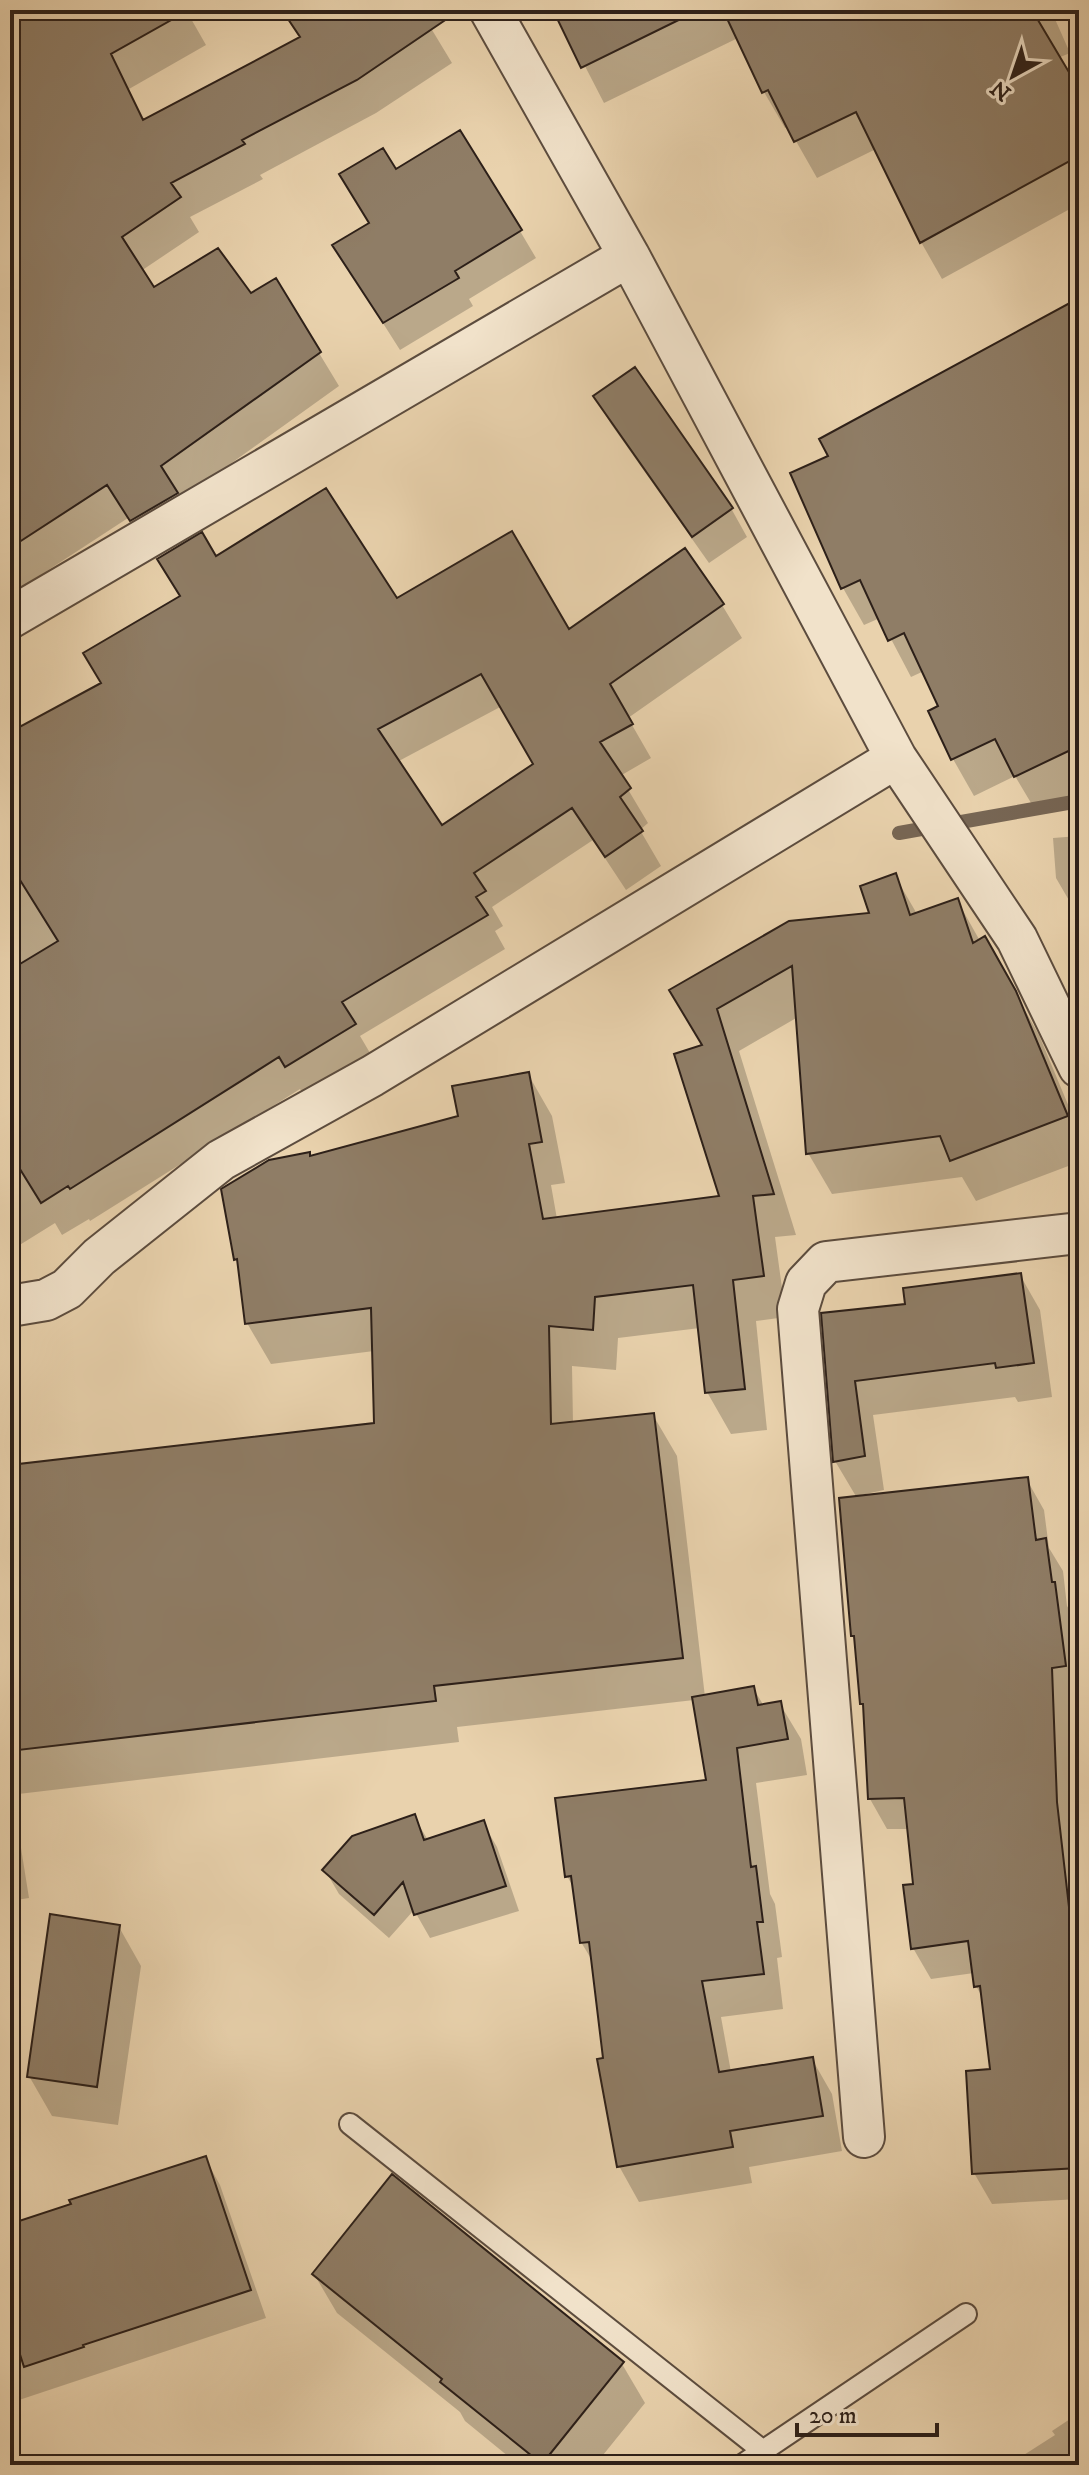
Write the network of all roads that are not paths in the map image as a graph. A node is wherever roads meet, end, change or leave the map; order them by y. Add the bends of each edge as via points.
1 (490, 10) edge
2 (629, 256) junction
3 (10, 618) edge
4 (907, 774) junction
5 (1079, 1067) edge
6 (1079, 1233) edge
7 (10, 1306) edge
8 (350, 2124) dead end
9 (864, 2137) dead end
10 (966, 2314) dead end
11 (763, 2451) junction
12 (742, 2465) edge

1 - 2 street
2 - 3 street
2 - 4 street
4 - 5 street via 1017,939
4 - 7 street via 221,1160 67,1289 46,1300
6 - 9 street via 826,1262 806,1283 798,1309
8 - 11 lane
10 - 11 lane
11 - 12 lane

